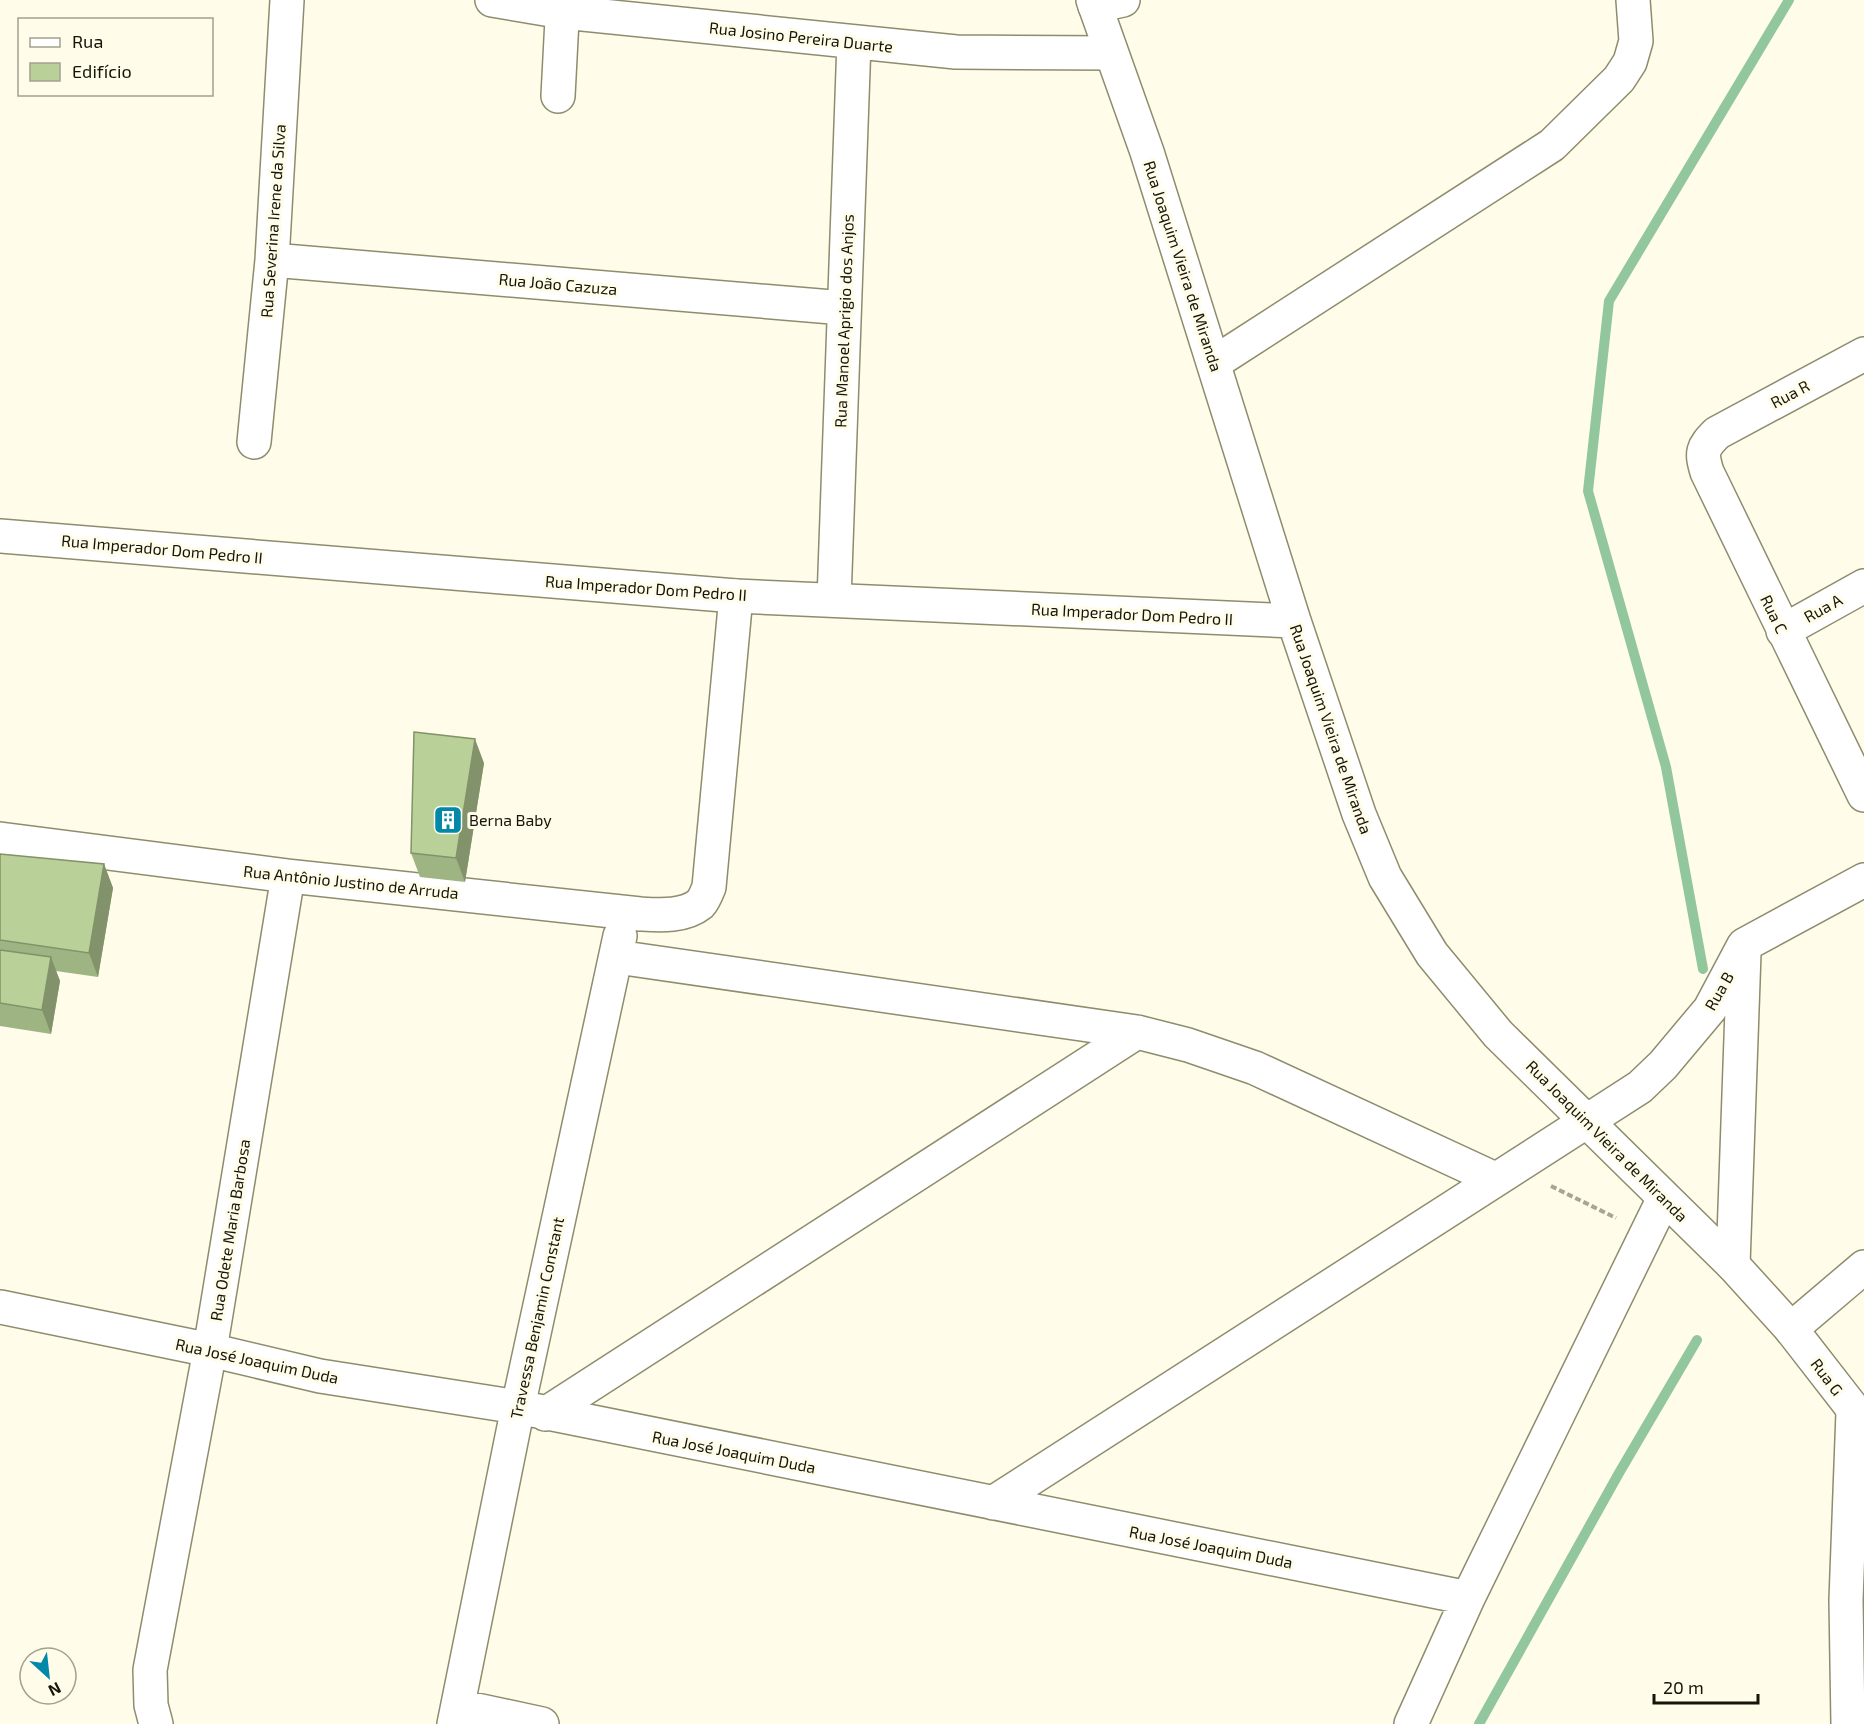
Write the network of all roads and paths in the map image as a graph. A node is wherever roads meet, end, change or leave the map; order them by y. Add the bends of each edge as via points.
1 (287, 0) edge
2 (492, 0) edge
3 (1633, 0) edge
4 (1104, 2) edge
5 (563, 6) edge
6 (854, 42) junction
7 (1111, 53) junction
8 (558, 96) dead end
9 (272, 260) junction
10 (844, 308) junction
11 (1864, 354) edge
12 (1214, 363) junction
13 (1717, 433) joint
14 (254, 442) dead end
15 (0, 536) edge
16 (1864, 586) edge
17 (736, 596) junction
18 (834, 600) junction
19 (1294, 621) junction
20 (1783, 631) junction
21 (1864, 795) edge
22 (0, 839) edge
23 (288, 876) junction
24 (1864, 880) edge
25 (623, 912) junction
26 (1744, 945) junction
27 (616, 957) junction
28 (1137, 1032) junction
29 (1586, 1120) junction
30 (1495, 1179) junction
31 (1664, 1198) junction
32 (1646, 1234) junction
33 (1733, 1265) junction
34 (1864, 1267) edge
35 (0, 1307) edge
36 (1791, 1329) junction
37 (210, 1350) junction
38 (531, 1411) junction
39 (1859, 1418) edge
40 (993, 1503) junction
41 (1468, 1598) junction
42 (456, 1715) edge
43 (156, 1724) edge
44 (542, 1724) edge
45 (1411, 1724) edge
46 (1848, 1724) edge

1 - 9 street, Rua Severina Irene da Silva
2 - 5 street, Rua Josino Pereira Duarte
3 - 12 street via 1636,41 1630,62 1619,79 1552,145
4 - 7 street, Rua Joaquim Vieira de Miranda
5 - 6 street, Rua Josino Pereira Duarte
5 - 8 street
6 - 7 street, Rua Josino Pereira Duarte via 956,52
6 - 10 street, Rua Manoel Aprigio dos Anjos
7 - 12 street, Rua Joaquim Vieira de Miranda
9 - 10 street, Rua João Cazuza
9 - 14 street, Rua Severina Irene da Silva
10 - 18 street, Rua Manoel Aprigio dos Anjos
11 - 13 street, Rua R
12 - 19 street, Rua Joaquim Vieira de Miranda
13 - 20 street, Rua C via 1705,445 1702,457 1707,472
15 - 17 street, Rua Imperador Dom Pedro II
16 - 20 street, Rua A
17 - 18 street, Rua Imperador Dom Pedro II
17 - 25 street, Rua Antônio Justino de Arruda via 709,887 701,903 687,911 664,915
18 - 19 street, Rua Imperador Dom Pedro II
19 - 29 street, Rua Joaquim Vieira de Miranda via 1359,814 1385,877 1407,916 1432,954 1498,1034
20 - 21 street, Rua C
22 - 23 street, Rua Antônio Justino de Arruda
23 - 25 street, Rua Antônio Justino de Arruda
23 - 37 street, Rua Odete Maria Barbosa
24 - 26 street
25 - 27 street, Travessa Benjamin Constant
26 - 29 street, Rua B via 1710,1009 1663,1065 1640,1087
26 - 33 street
27 - 28 street
27 - 38 street, Travessa Benjamin Constant
28 - 30 street via 1255,1068
28 - 38 street
29 - 30 street, Rua B
29 - 31 street, Rua Joaquim Vieira de Miranda
30 - 32 path via 1541,1181
30 - 40 street, Rua B
31 - 32 street
31 - 33 street, Rua Joaquim Vieira de Miranda
32 - 41 street
33 - 36 street, Rua Joaquim Vieira de Miranda
34 - 36 street
35 - 37 street, Rua José Joaquim Duda
36 - 39 street, Rua G
37 - 38 street, Rua José Joaquim Duda via 320,1376
37 - 43 street, Rua Odete Maria Barbosa via 150,1671
38 - 40 street, Rua José Joaquim Duda
38 - 42 street, Travessa Benjamin Constant
39 - 46 street via 1845,1600
40 - 41 street, Rua José Joaquim Duda
41 - 45 street
42 - 44 street

